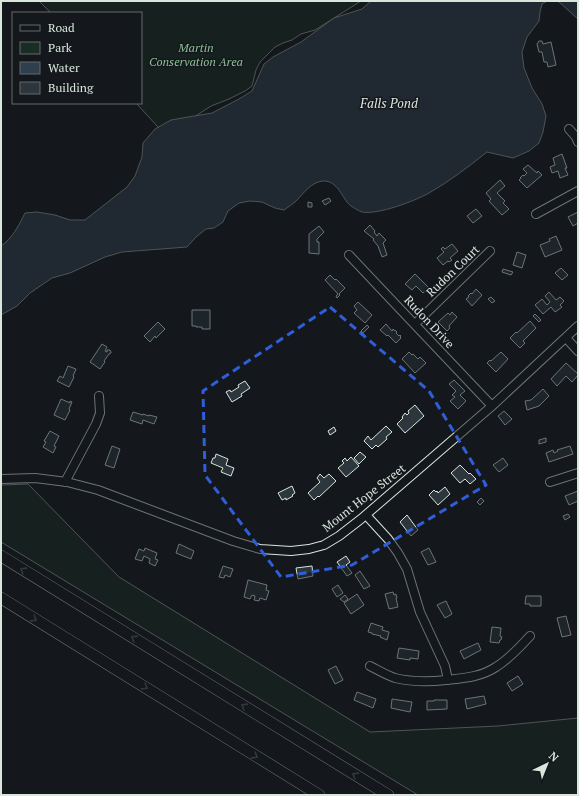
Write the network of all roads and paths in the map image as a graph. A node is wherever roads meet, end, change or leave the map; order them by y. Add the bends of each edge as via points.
1 (568, 128) dead end
2 (578, 142) edge
3 (578, 191) edge
4 (536, 214) dead end
5 (490, 251) dead end
6 (349, 254) dead end
7 (415, 324) junction
8 (578, 326) edge
9 (566, 338) junction
10 (578, 351) edge
11 (99, 396) dead end
12 (492, 406) junction
13 (578, 473) edge
14 (1, 479) edge
15 (64, 482) junction
16 (550, 482) dead end
17 (366, 515) junction
18 (1, 556) edge
19 (1, 598) edge
20 (530, 636) dead end
21 (370, 666) dead end
22 (448, 680) junction
23 (319, 795) edge
24 (388, 795) edge

1 - 2 street
3 - 4 street
5 - 7 street, Rudon Court
6 - 7 street, Rudon Drive
7 - 12 street, Rudon Drive
8 - 9 street, Mount Hope Street
9 - 10 street
9 - 12 street, Mount Hope Street
11 - 15 street via 100,413 96,424
12 - 17 street, Mount Hope Street
13 - 16 street
14 - 15 street, Mount Hope Street via 35,478
15 - 17 street, Mount Hope Street via 98,490 260,549 291,552 309,549 339,536
17 - 22 street via 388,539 407,569 420,612 445,666
24 -> 18 highway
19 -> 23 highway
20 - 22 street via 497,667 464,679
21 - 22 street via 393,677 411,681

